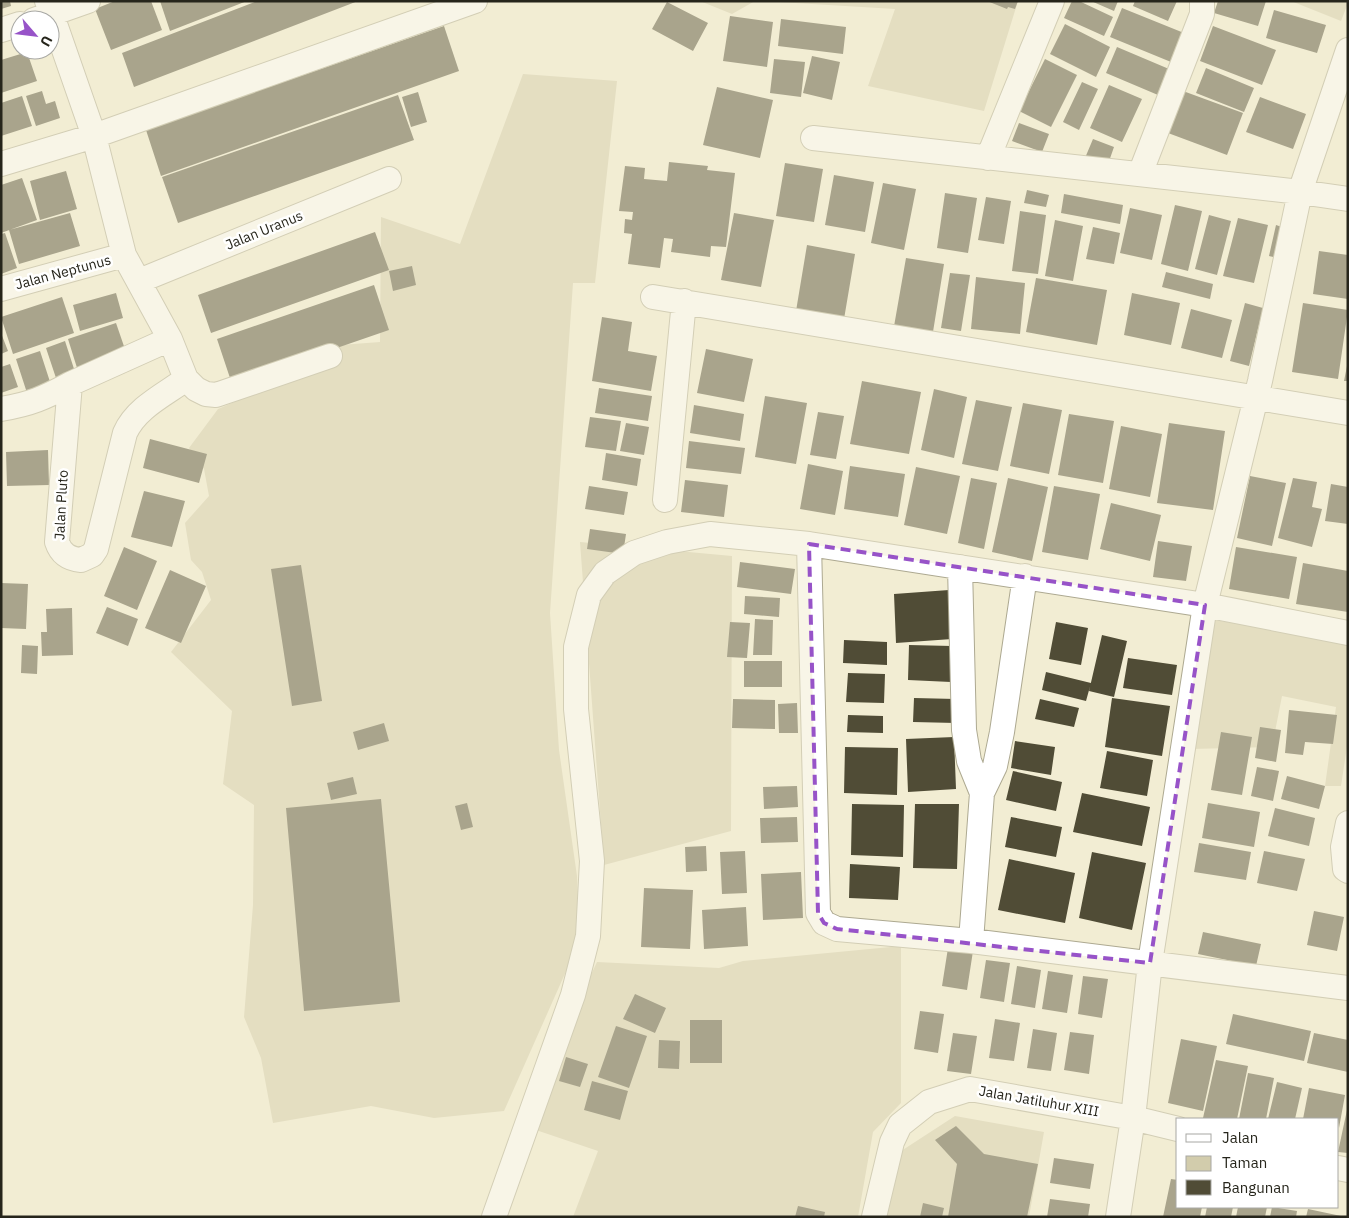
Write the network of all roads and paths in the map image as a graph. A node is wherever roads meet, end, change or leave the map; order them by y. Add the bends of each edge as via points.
1 (88, 1) edge
2 (476, 1) edge
3 (1052, 1) edge
4 (1202, 1) edge
5 (52, 10) edge
6 (1348, 50) edge
7 (60, 52) edge
8 (94, 136) junction
9 (813, 138) dead end
10 (988, 158) junction
11 (1, 164) edge
12 (1140, 174) junction
13 (389, 179) dead end
14 (1300, 192) junction
15 (1348, 199) edge
16 (124, 255) junction
17 (139, 281) junction
18 (1, 289) edge
19 (653, 297) dead end
20 (684, 301) junction
21 (170, 339) junction
22 (330, 356) dead end
23 (186, 379) junction
24 (70, 384) junction
25 (1255, 398) junction
26 (1, 409) edge
27 (1348, 414) edge
28 (665, 500) dead end
29 (809, 544) junction
30 (960, 567) junction
31 (1025, 576) junction
32 (1205, 605) junction
33 (1348, 633) edge
34 (982, 793) junction
35 (1348, 823) edge
36 (1348, 871) edge
37 (971, 941) junction
38 (1150, 963) junction
39 (1348, 988) edge
40 (1133, 1118) junction
41 (1176, 1129) edge
42 (494, 1217) edge
43 (874, 1217) edge
44 (1118, 1217) edge

1 - 5 street
2 - 8 street
3 - 10 street
4 - 12 street via 1202,14
6 - 14 street
7 - 8 street
8 - 11 street
8 - 16 street
9 - 10 street
10 - 12 street
12 - 14 street
13 - 17 street, Jalan Uranus
14 - 15 street
14 - 25 street
16 - 17 street
16 - 18 street, Jalan Neptunus
17 - 21 street
19 - 20 street
20 - 25 street
20 - 28 street
21 - 23 street
21 - 24 street
22 - 23 street via 216,395 196,389
23 - 24 street, Jalan Pluto via 130,422 99,543 92,555 82,560 68,557 57,542
24 - 26 street via 39,401
25 - 27 street
25 - 32 street
29 - 30 street
29 - 37 street via 818,913 824,923 837,929
29 - 42 street via 710,534 667,542 634,553 605,573 589,595 576,647 576,709 592,861 588,936 574,995
30 - 31 street
30 - 34 street via 964,730 969,761
31 - 32 street
31 - 34 street via 1002,732 994,766
32 - 33 street
32 - 38 street
34 - 37 street
35 - 36 street via 1343,857
37 - 38 street
38 - 39 street
38 - 40 street
40 - 41 street, Jalan Jatiluhur XIII
40 - 43 street, Jalan Jatiluhur XIII via 970,1089 929,1102 900,1125 892,1142
40 - 44 street

